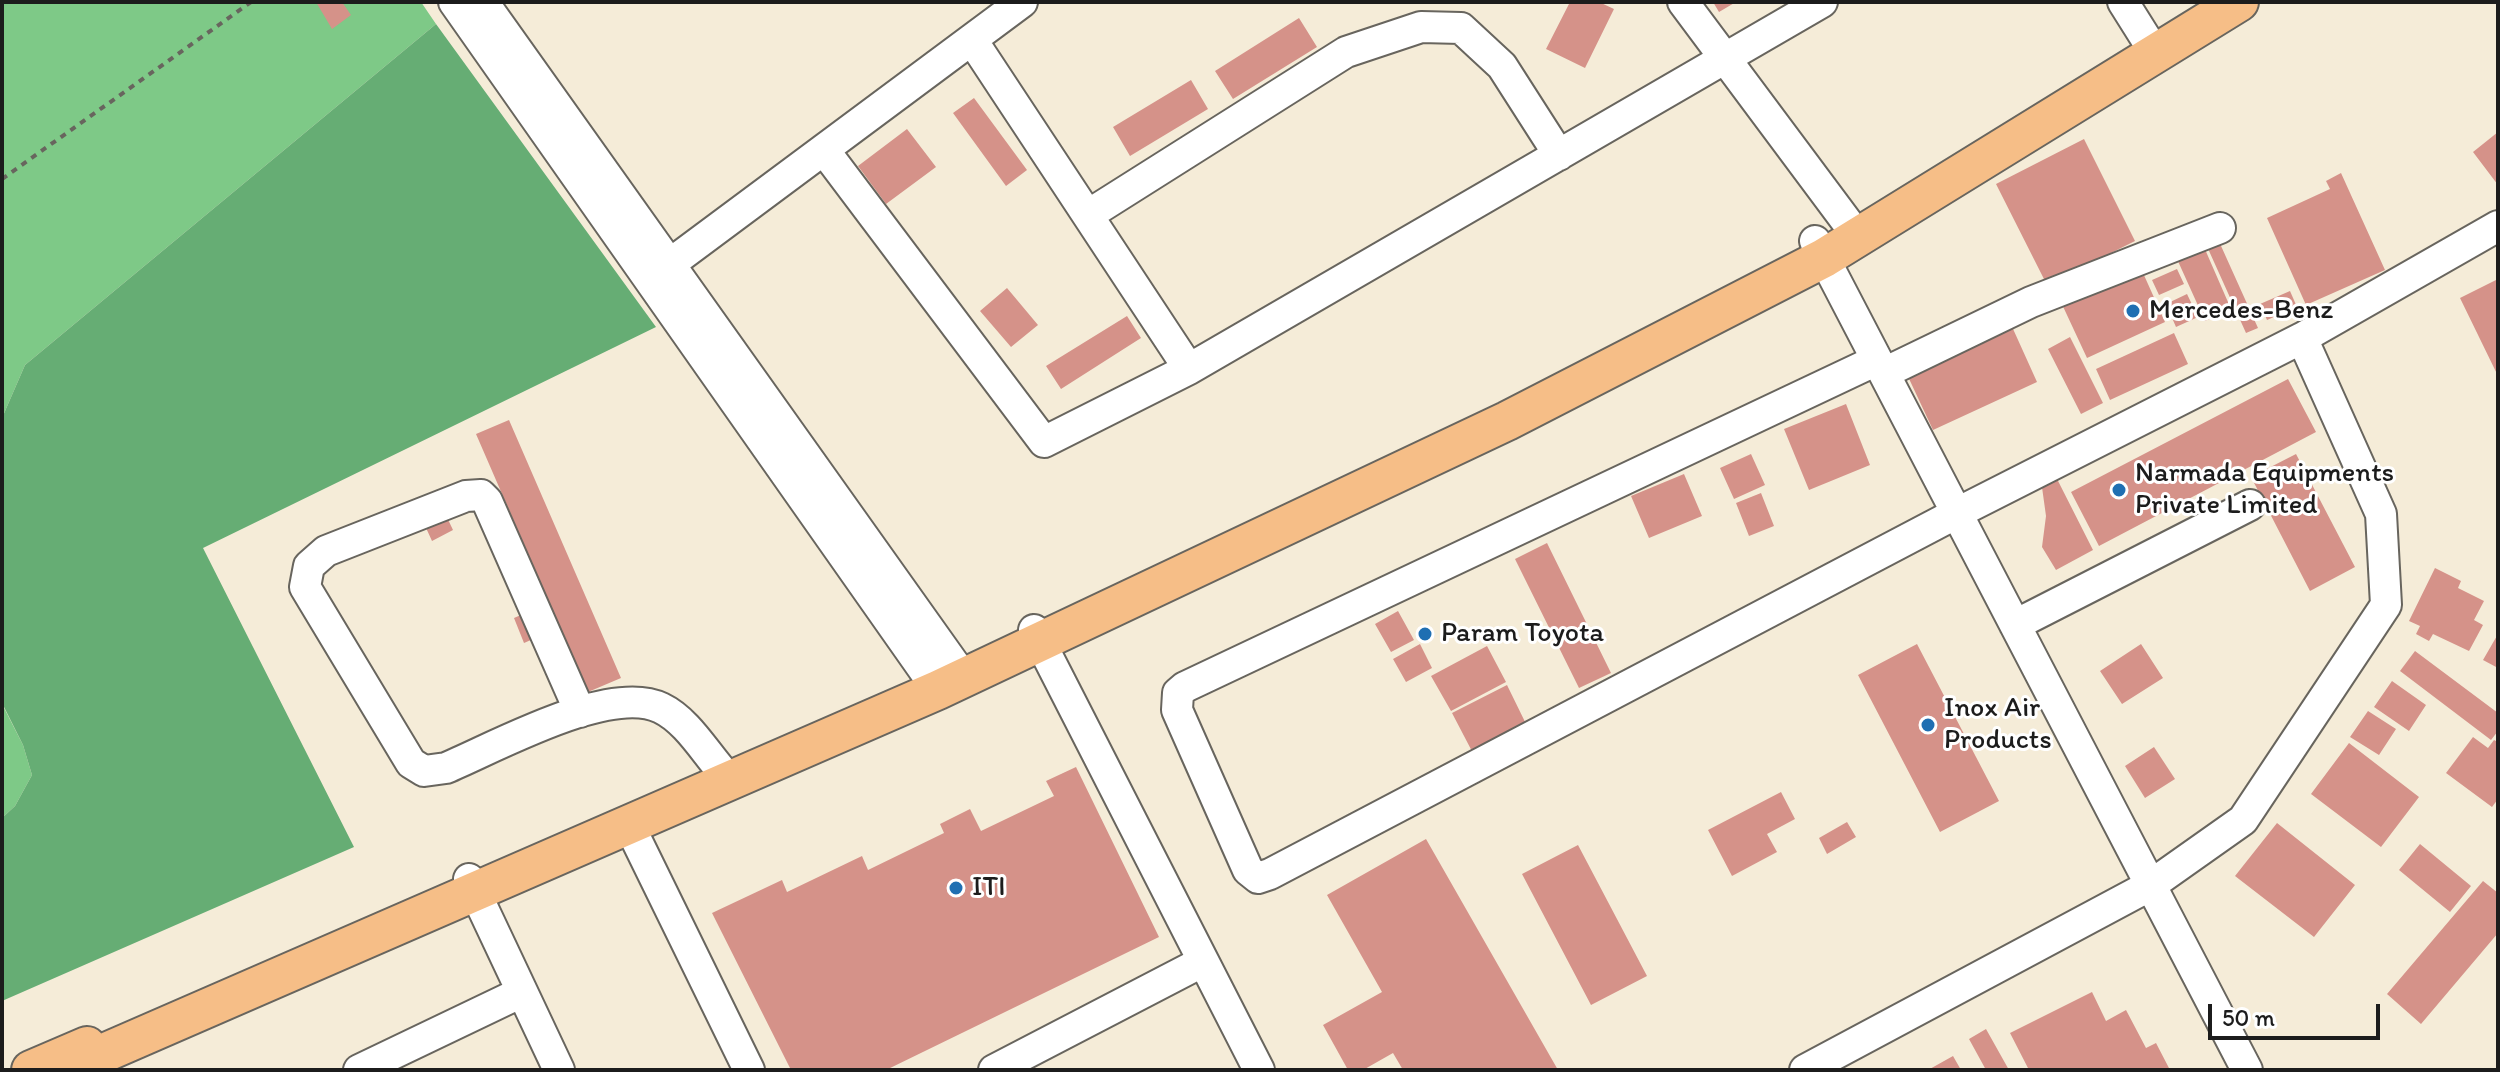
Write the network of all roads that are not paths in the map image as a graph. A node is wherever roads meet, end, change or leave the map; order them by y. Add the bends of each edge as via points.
1 (454, 2) edge
2 (483, 2) edge
3 (1022, 2) edge
4 (1683, 2) edge
5 (1822, 2) edge
6 (2123, 2) edge
7 (2198, 2) edge
8 (2239, 2) edge
9 (2145, 37) junction
10 (972, 40) junction
11 (1725, 58) junction
12 (824, 150) junction
13 (1559, 155) junction
14 (1088, 215) junction
15 (2498, 226) edge
16 (2220, 228) dead end
17 (1829, 241) junction
18 (658, 272) junction
19 (2302, 338) junction
20 (1880, 366) junction
21 (1189, 369) junction
22 (2250, 505) dead end
23 (1957, 513) junction
24 (2015, 625) junction
25 (1037, 637) junction
26 (947, 678) junction
27 (580, 712) junction
28 (721, 770) junction
29 (630, 827) junction
30 (2151, 885) junction
31 (472, 886) junction
32 (1202, 962) junction
33 (522, 992) junction
34 (31, 1070) edge
35 (65, 1070) edge
36 (359, 1070) edge
37 (559, 1070) edge
38 (749, 1070) edge
39 (994, 1070) edge
40 (1259, 1070) edge
41 (1805, 1070) edge
42 (2247, 1070) edge

1 - 18 street
2 - 18 street
3 - 10 street
4 - 11 street
5 - 11 street
6 - 9 street
7 - 9 main road
8 - 17 main road
9 - 17 main road
10 - 12 street
10 - 14 street
11 - 13 street
11 - 17 street
12 - 18 street
12 - 21 street via 1044,442
13 - 14 street via 1502,66 1461,28 1421,27 1346,52
13 - 21 street
14 - 21 street
15 - 19 street
16 - 20 street
17 - 20 street
17 - 25 main road
18 - 26 street
19 - 23 street
19 - 30 street via 2381,514 2386,605 2243,820
20 - 23 street
20 - 23 street via 1185,687 1178,693 1177,710 1248,870 1258,878 1270,874
22 - 24 street
23 - 24 street
24 - 30 street
25 - 26 main road
25 - 32 street
26 - 28 main road
26 - 29 main road
27 - 27 street via 481,495 466,496 326,551 309,566 305,587 411,763 424,771 446,768
27 - 28 street via 623,702 649,703 674,716
28 - 31 main road
29 - 31 main road
29 - 38 street
30 - 41 street
30 - 42 street
31 - 33 street
31 - 34 main road
31 - 35 main road
32 - 39 street
32 - 40 street
33 - 36 street
33 - 37 street

